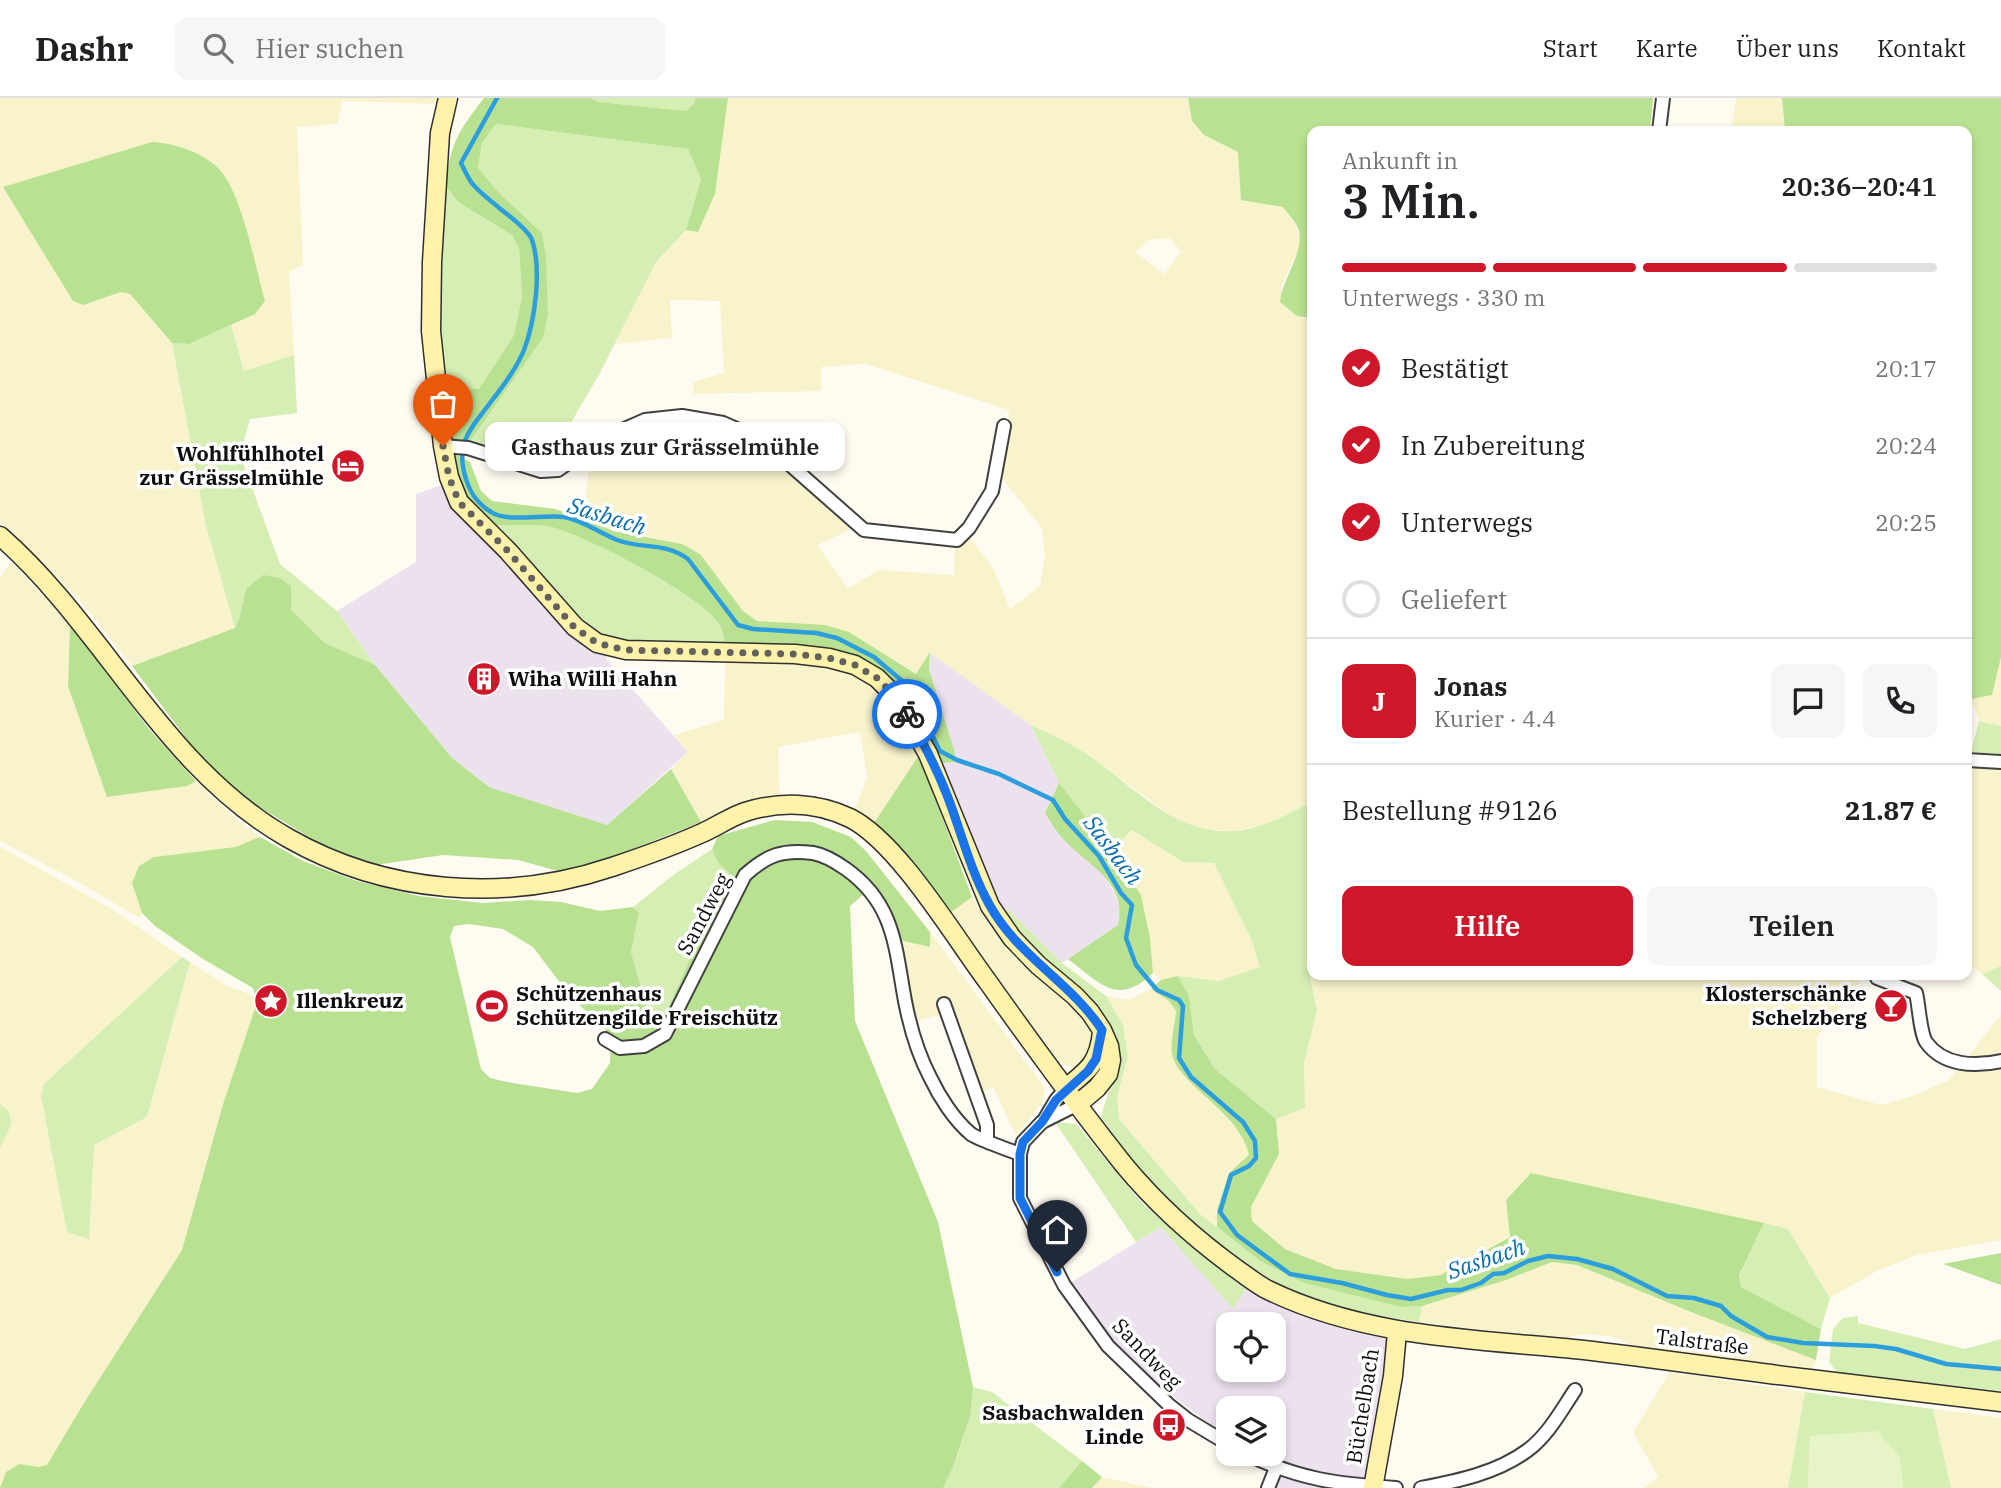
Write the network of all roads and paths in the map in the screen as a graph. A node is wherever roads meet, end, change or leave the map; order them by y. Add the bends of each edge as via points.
1 (448, 98) edge
2 (1663, 98) edge
3 (1660, 126) edge
4 (1004, 426) dead end
5 (455, 447) junction
6 (0, 536) edge
7 (1972, 760) edge
8 (2001, 762) edge
9 (1882, 980) edge
10 (944, 1004) dead end
11 (1102, 1030) junction
12 (605, 1039) dead end
13 (2001, 1061) edge
14 (1066, 1088) junction
15 (1078, 1104) junction
16 (1042, 1122) junction
17 (987, 1140) junction
18 (1020, 1154) junction
19 (1397, 1332) junction
20 (1575, 1390) dead end
21 (2001, 1402) edge
22 (1216, 1437) edge
23 (1272, 1466) edge
24 (1276, 1468) junction
25 (1373, 1487) edge
26 (1268, 1488) edge
27 (1396, 1488) edge
28 (1421, 1488) edge

1 - 5 main road via 440,134 431,331
2 - 3 street
4 - 5 street via 992,491 957,540 864,530 762,440 723,423 682,415 645,420 604,438 558,470 541,471
5 - 11 main road via 449,477 459,502 575,628 597,643 625,650 829,658 855,665 877,678 895,696 928,754 990,905 1012,938 1075,996
6 - 14 main road, Talstraße via 75,615 169,737 203,772 266,825 349,867 422,885 519,888 607,869 744,813 781,805 819,806 855,820 879,839 916,883
7 - 8 street
9 - 13 street via 1916,993 1925,1040 1938,1054 1956,1063
10 - 17 street via 987,1125
11 - 14 main road via 1096,1059
11 - 15 main road via 1111,1060 1108,1074
12 - 17 street, Sandweg via 621,1048 644,1046 665,1034 745,875 762,859 793,851 818,854 853,874 880,901 893,932 915,1041 930,1078 957,1120 973,1136
14 - 15 main road, Talstraße
14 - 16 street
15 - 16 street
15 - 19 main road, Talstraße via 1158,1203 1198,1241 1264,1289 1326,1313
16 - 18 street via 1023,1142
17 - 18 street, Sandweg
18 - 22 street, Sandweg via 1020,1198 1065,1285 1108,1346 1169,1405
19 - 21 main road, Talstraße
19 - 25 main road, Büchelbach
20 - 28 street via 1528,1449 1495,1468
23 - 24 street
24 - 25 street via 1325,1482
24 - 26 street
25 - 27 street

